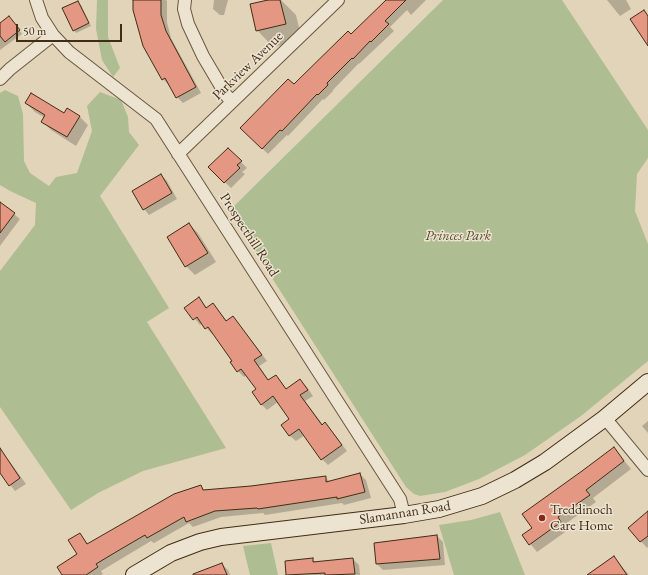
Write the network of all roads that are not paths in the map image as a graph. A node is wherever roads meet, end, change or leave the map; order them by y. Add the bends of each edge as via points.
1 (36, 0) edge
2 (185, 0) edge
3 (338, 0) edge
4 (53, 35) junction
5 (0, 79) edge
6 (232, 102) junction
7 (178, 154) junction
8 (648, 382) edge
9 (605, 418) junction
10 (648, 470) edge
11 (404, 515) junction
12 (134, 575) edge

1 - 4 street, Prospecthill Road via 42,18
2 - 6 street via 184,9 188,24 202,56
3 - 6 street, Parkview Avenue
4 - 5 street
4 - 7 street, Prospecthill Road via 69,52 156,119
6 - 7 street, Parkview Avenue
7 - 11 street, Prospecthill Road via 400,499
8 - 9 main road, Slamannan Road
9 - 10 street
9 - 11 main road, Slamannan Road via 545,462 503,486 450,506
11 - 12 main road, Slamannan Road via 221,537 171,553

